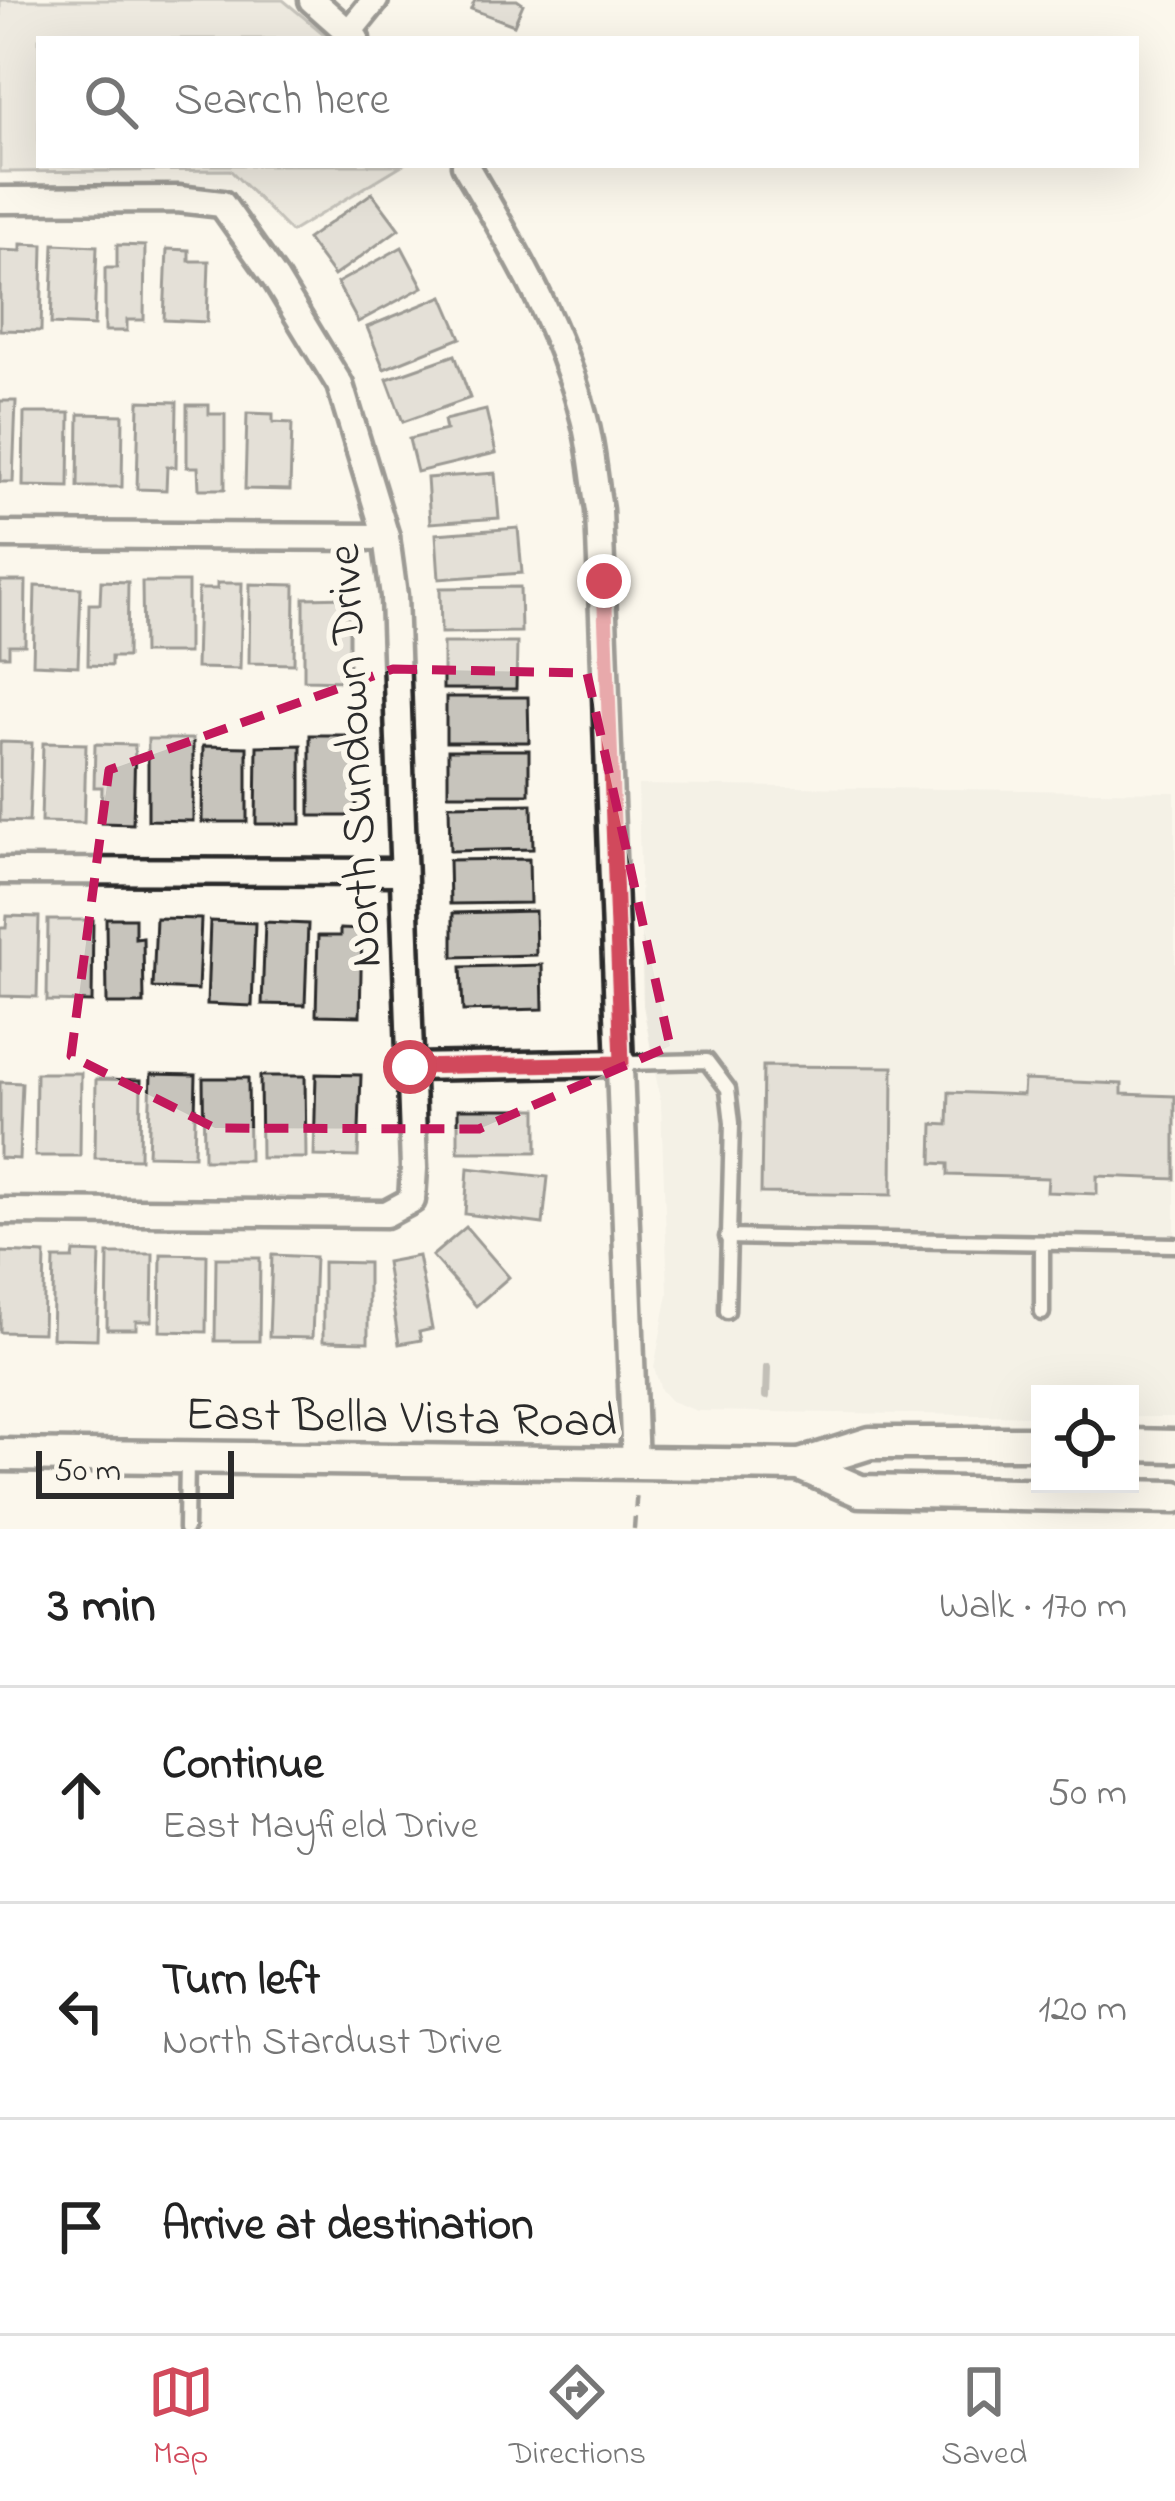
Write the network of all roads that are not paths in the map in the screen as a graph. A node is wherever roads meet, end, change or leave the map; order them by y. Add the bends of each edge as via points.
1 (312, 0) edge
2 (375, 0) edge
3 (353, 35) edge
4 (467, 168) edge
5 (0, 200) edge
6 (0, 535) edge
7 (386, 537) junction
8 (0, 872) edge
9 (403, 872) junction
10 (622, 1063) junction
11 (410, 1067) junction
12 (0, 1211) edge
13 (727, 1238) junction
14 (1042, 1244) junction
15 (1175, 1245) edge
16 (727, 1311) dead end
17 (1042, 1313) dead end
18 (1031, 1443) edge
19 (1139, 1445) edge
20 (1175, 1446) edge
21 (0, 1455) edge
22 (187, 1456) junction
23 (635, 1465) junction
24 (800, 1465) junction
25 (1175, 1497) edge
26 (186, 1529) edge

1 - 3 street
2 - 3 street
4 - 10 street via 541,300 584,419 604,581
5 - 7 street, North Sundown Drive via 222,204 340,385
6 - 7 street
7 - 9 street, North Sundown Drive
8 - 9 street
9 - 11 street, North Sundown Drive
10 - 11 street
10 - 13 lane via 707,1061 728,1089
10 - 23 street
11 - 12 street, North Sundown Drive via 412,1200 386,1214
13 - 14 lane
13 - 16 lane
14 - 15 lane
14 - 17 lane
18 - 24 street, East Bella Vista Road via 870,1443
19 - 20 street
21 - 22 street, East Bella Vista Road
22 - 23 street, East Bella Vista Road
22 - 26 lane
23 - 24 street, East Bella Vista Road
24 - 25 street, East Bella Vista Road via 860,1491

